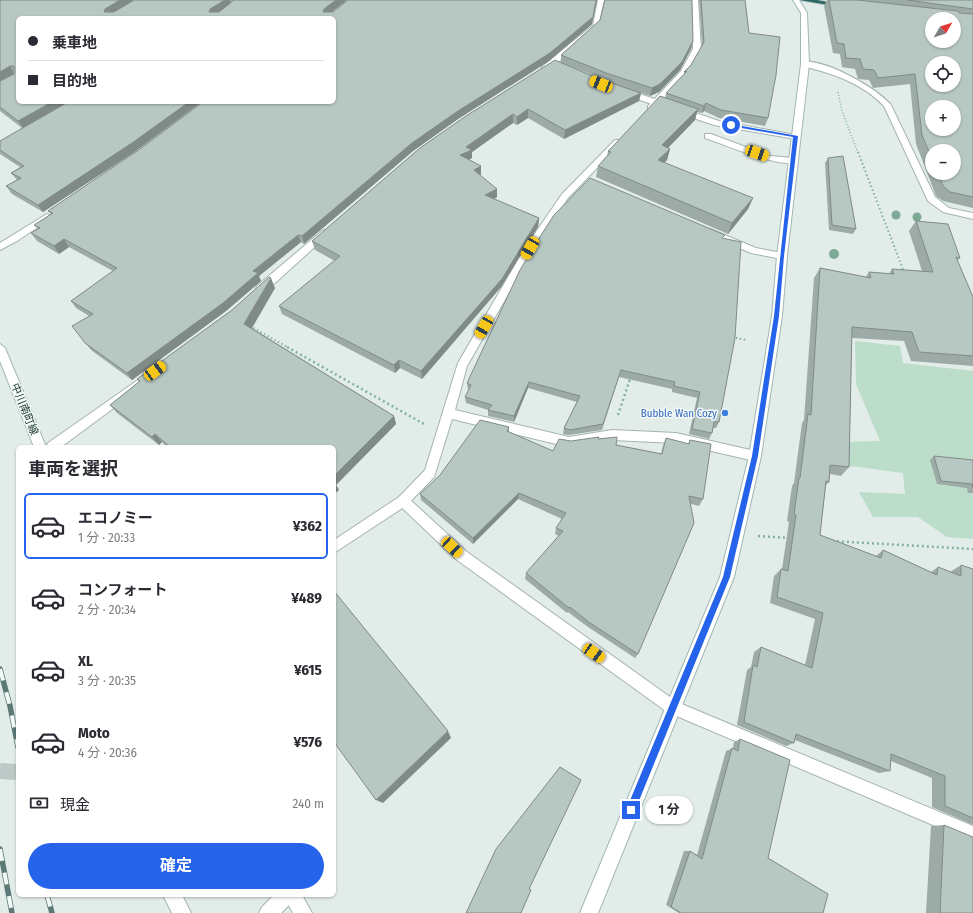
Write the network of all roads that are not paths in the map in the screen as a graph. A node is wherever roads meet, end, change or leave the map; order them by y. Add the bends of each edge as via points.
1 (602, 0) edge
2 (695, 0) edge
3 (796, 0) edge
4 (802, 0) edge
5 (845, 6) edge
6 (805, 64) junction
7 (536, 75) edge
8 (615, 88) edge
9 (657, 102) junction
10 (646, 113) edge
11 (626, 134) edge
12 (708, 136) dead end
13 (796, 136) junction
14 (793, 161) junction
15 (57, 210) edge
16 (973, 216) edge
17 (333, 227) edge
18 (705, 229) edge
19 (0, 247) edge
20 (782, 256) junction
21 (255, 294) edge
22 (0, 348) edge
23 (155, 371) edge
24 (448, 413) junction
25 (39, 445) edge
26 (55, 445) edge
27 (755, 456) junction
28 (403, 501) junction
29 (336, 546) edge
30 (672, 707) junction
31 (973, 834) edge
32 (173, 897) edge
33 (285, 897) edge
34 (293, 897) edge
35 (182, 913) edge
36 (268, 913) edge
37 (303, 913) edge
38 (590, 913) edge

1 - 7 street via 596,26 556,66
2 - 9 street via 697,49 684,72
3 - 6 street via 804,13
4 - 5 highway
6 - 13 street
6 - 16 street via 820,66 840,74 881,97 931,199 946,210
8 - 9 street
9 - 10 street
9 - 13 street via 717,123
11 - 24 street via 588,179 566,196 526,254 462,366
12 - 14 street via 769,158
13 - 14 street
14 - 20 street
15 - 19 street
17 - 21 street
18 - 20 street via 754,251
20 - 27 street via 776,316
22 - 25 street, 中川南町線
23 - 26 street
24 - 27 street via 568,442 612,435 676,438
24 - 28 street via 430,473
27 - 30 street via 727,577
28 - 29 street
28 - 30 street via 462,556
30 - 31 street
30 - 38 street
32 - 35 street
33 - 36 street
34 - 37 street

